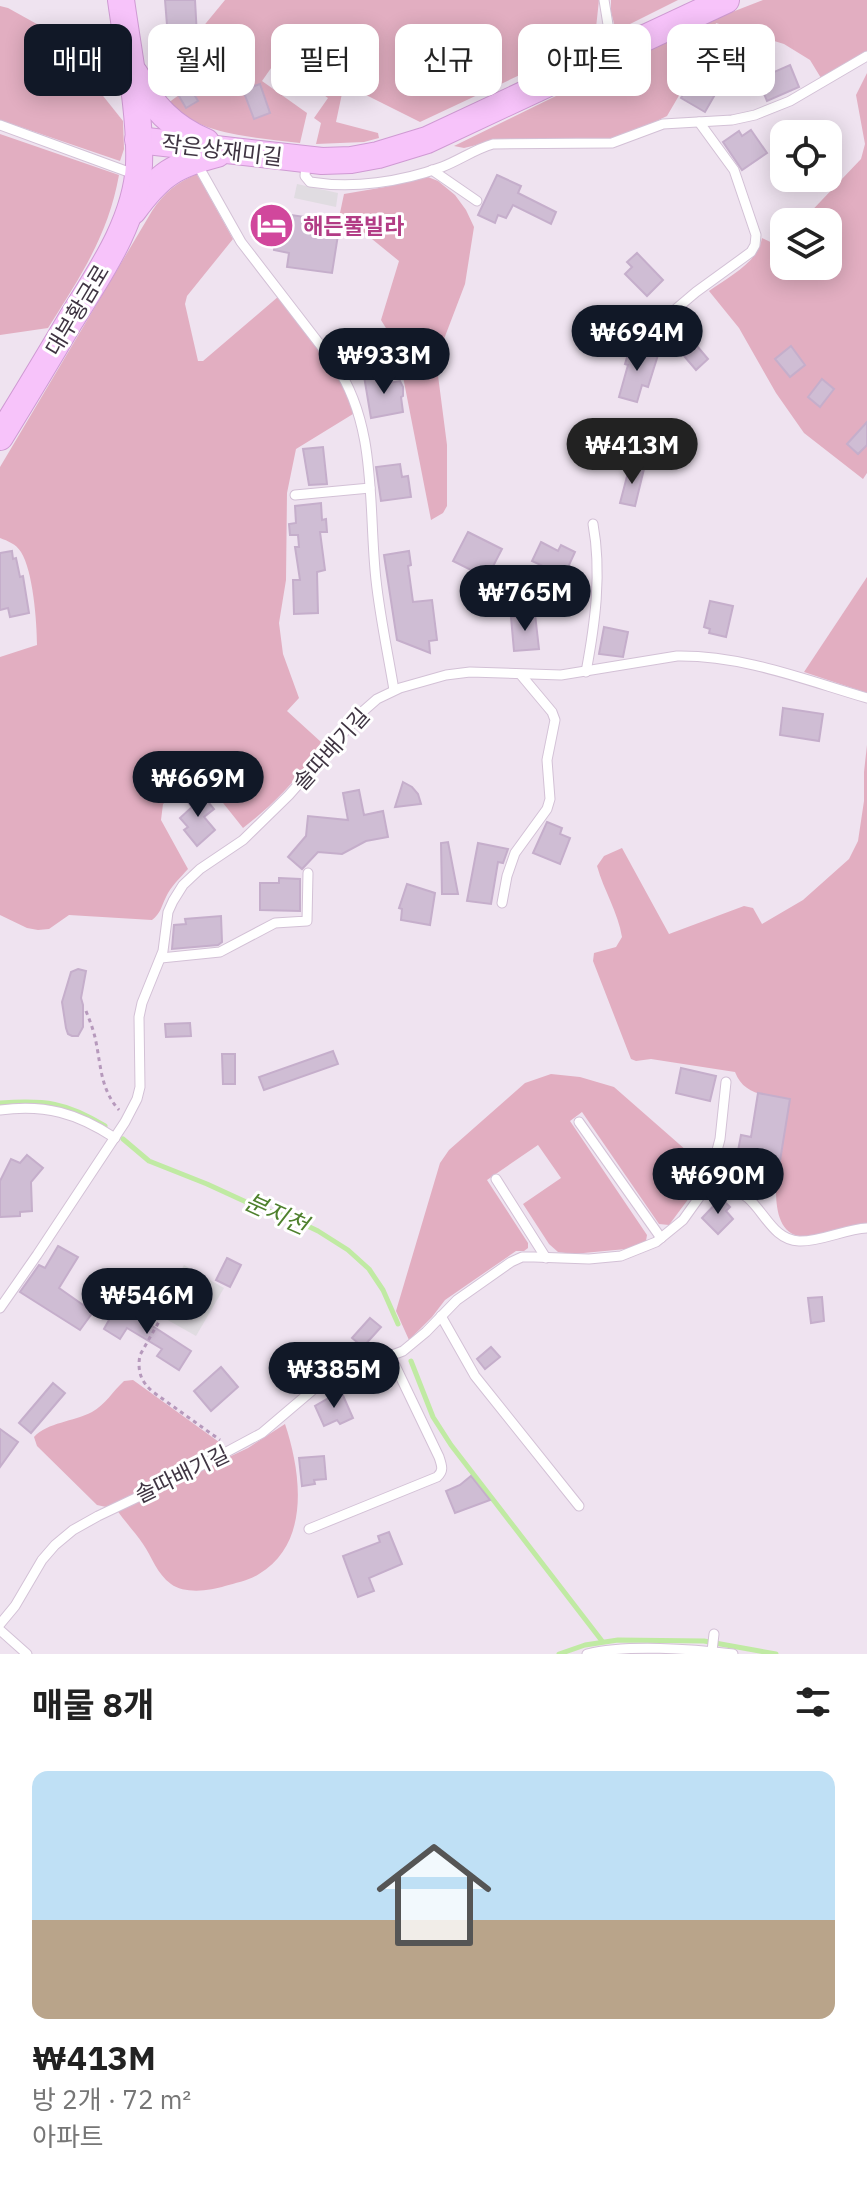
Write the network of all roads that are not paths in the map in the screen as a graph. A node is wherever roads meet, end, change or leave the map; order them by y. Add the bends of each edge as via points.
1 (121, 0) edge
2 (604, 0) edge
3 (726, 0) edge
4 (124, 24) edge
5 (608, 24) edge
6 (651, 34) edge
7 (867, 56) edge
8 (132, 68) edge
9 (132, 89) edge
10 (520, 96) edge
11 (699, 122) junction
12 (0, 125) edge
13 (138, 140) junction
14 (228, 151) junction
15 (195, 160) junction
16 (366, 170) junction
17 (432, 170) junction
18 (137, 175) junction
19 (477, 201) dead end
20 (126, 220) junction
21 (650, 334) dead end
22 (0, 437) edge
23 (370, 488) junction
24 (295, 495) dead end
25 (593, 524) dead end
26 (586, 672) junction
27 (521, 675) junction
28 (394, 690) junction
29 (867, 698) edge
30 (308, 873) dead end
31 (502, 903) dead end
32 (161, 958) junction
33 (726, 1082) dead end
34 (0, 1110) edge
35 (579, 1122) dead end
36 (115, 1138) junction
37 (710, 1177) junction
38 (496, 1179) dead end
39 (867, 1228) edge
40 (661, 1238) junction
41 (546, 1258) junction
42 (0, 1308) edge
43 (441, 1316) junction
44 (390, 1355) junction
45 (579, 1506) dead end
46 (309, 1529) dead end
47 (0, 1627) edge
48 (714, 1634) dead end
49 (712, 1651) junction
50 (27, 1654) edge
51 (587, 1654) edge
52 (733, 1654) edge

1 - 4 street, 대부황금로
2 - 5 lane
3 - 6 street, 작은상재미길
7 - 11 lane, 작은상재미길 via 774,108 732,120
8 - 14 street via 163,116
9 - 13 street, 대부황금로
10 - 16 street, 작은상재미길 via 392,152
11 - 17 lane, 작은상재미길 via 663,124 612,143 493,144
11 - 21 lane via 734,170 755,245
12 - 18 lane
13 - 14 street, 작은상재미길
13 - 18 street, 대부황금로
14 - 15 street
14 - 16 street, 작은상재미길 via 351,160
15 - 20 street via 159,179
15 - 23 lane via 241,242 347,381 360,416
16 - 17 lane, 작은상재미길 via 408,177
17 - 19 lane
18 - 20 street, 대부황금로
20 - 22 street, 대부황금로
23 - 24 lane
23 - 28 lane via 376,580
25 - 26 lane via 598,566
26 - 27 lane, 솔따배기길
26 - 29 lane, 솔따배기길 via 677,656 713,657
27 - 28 lane, 솔따배기길 via 470,672
27 - 31 lane via 555,720 547,760 550,799 515,853
28 - 32 lane, 솔따배기길 via 361,713 243,840 183,885 168,912
30 - 32 lane via 307,921 275,923 220,952
32 - 36 lane, 솔따배기길 via 139,1017 137,1099
33 - 37 lane, 솔따배기길
34 - 36 lane via 63,1112
35 - 40 lane
36 - 42 lane, 솔따배기길
37 - 39 lane via 748,1198 780,1235 798,1242
37 - 40 lane, 솔따배기길 via 683,1220
38 - 41 lane
40 - 41 lane, 솔따배기길 via 621,1256
41 - 43 lane, 솔따배기길 via 511,1262
43 - 44 lane, 솔따배기길 via 413,1344
43 - 45 lane via 475,1376
44 - 46 lane via 439,1457 441,1473
44 - 47 lane, 솔따배기길 via 327,1380 277,1422 233,1449 73,1530 42,1560
47 - 50 lane
48 - 49 lane
49 - 51 lane
49 - 52 lane

